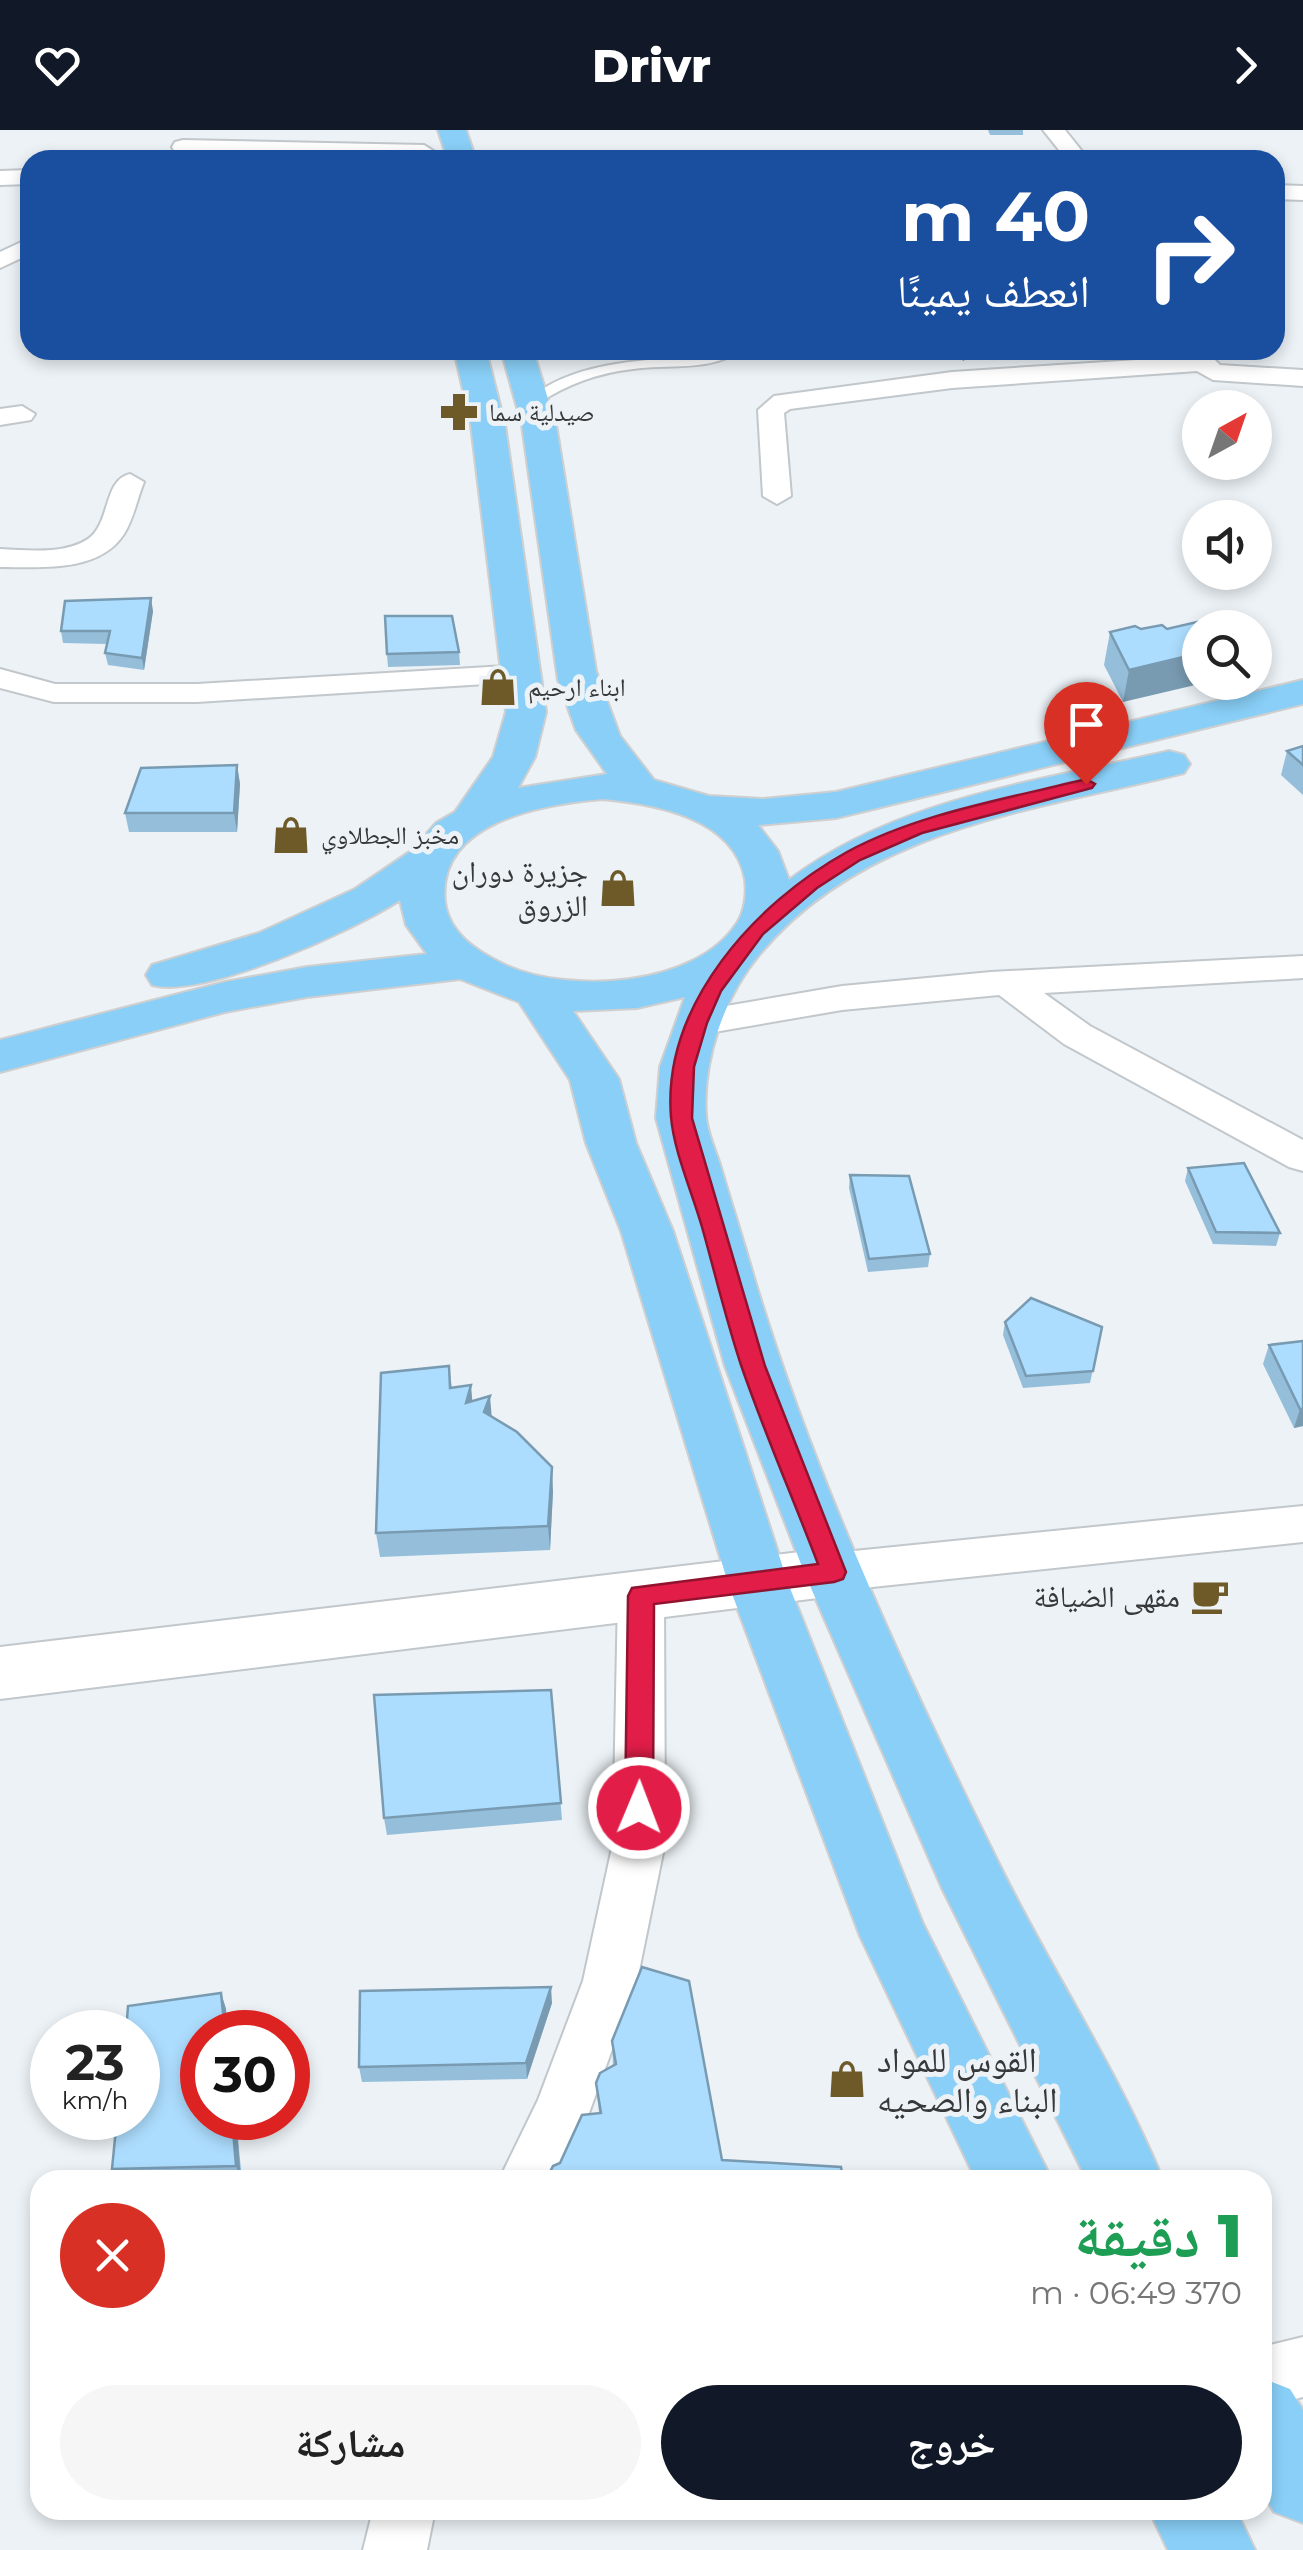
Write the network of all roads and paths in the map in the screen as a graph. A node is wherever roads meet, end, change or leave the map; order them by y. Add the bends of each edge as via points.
1 (1054, 130) edge
2 (183, 147) dead end
3 (423, 148) edge
4 (1070, 150) edge
5 (1288, 192) edge
6 (1303, 214) edge
7 (472, 360) edge
8 (519, 360) edge
9 (639, 360) edge
10 (696, 360) edge
11 (1164, 360) edge
12 (1201, 360) edge
13 (641, 364) junction
14 (1303, 378) edge
15 (533, 402) junction
16 (130, 482) dead end
17 (777, 496) dead end
18 (0, 558) edge
19 (523, 674) junction
20 (0, 678) edge
21 (1303, 692) edge
22 (54, 693) junction
23 (0, 704) edge
24 (1303, 730) edge
25 (638, 789) junction
26 (702, 808) junction
27 (472, 818) junction
28 (432, 856) junction
29 (747, 941) junction
30 (466, 964) junction
31 (1303, 966) edge
32 (1008, 983) junction
33 (536, 991) junction
34 (0, 1018) edge
35 (697, 1023) junction
36 (0, 1056) edge
37 (1303, 1158) edge
38 (1303, 1524) edge
39 (834, 1572) junction
40 (758, 1583) junction
41 (641, 1596) junction
42 (0, 1673) edge
43 (533, 2170) edge
44 (1011, 2170) edge
45 (1121, 2170) edge
46 (1303, 2367) edge
47 (1272, 2375) edge
48 (1272, 2433) edge
49 (1303, 2483) edge
50 (402, 2520) edge
51 (1196, 2520) edge
52 (395, 2550) edge
53 (1214, 2550) edge

1 - 4 street
2 - 3 street
5 - 6 street
7 - 19 main road via 488,424
8 - 15 main road
9 - 13 lane
10 - 13 lane
11 - 17 street via 774,405
12 - 14 street via 1224,374
13 - 15 lane via 568,380
15 - 25 main road via 585,705
16 - 18 street via 108,536 96,545 54,557
19 - 22 street via 197,693
19 - 27 main road via 520,750
20 - 22 street
21 - 26 main road via 836,805 763,812
22 - 23 street
24 - 29 main road via 916,829 810,884
25 - 26 main road
25 - 27 main road via 550,791
26 - 29 main road via 729,823 763,862 766,908
27 - 28 main road
28 - 30 main road via 424,874 424,912
28 - 34 main road via 349,914 286,942
29 - 33 main road via 698,976 648,992 592,997
29 - 35 main road
30 - 33 main road
30 - 36 main road via 226,997
31 - 32 street
32 - 35 street via 842,998
32 - 37 street via 1077,1035
33 - 40 main road via 594,1079
35 - 39 main road via 684,1067 681,1118 753,1366
38 - 39 street
39 - 40 street
39 - 45 main road via 976,1888
40 - 41 street
40 - 44 main road via 894,1936
41 - 42 street
41 - 43 street via 639,1843 610,1981
46 - 47 street
48 - 49 main road
50 - 52 street
51 - 53 main road

